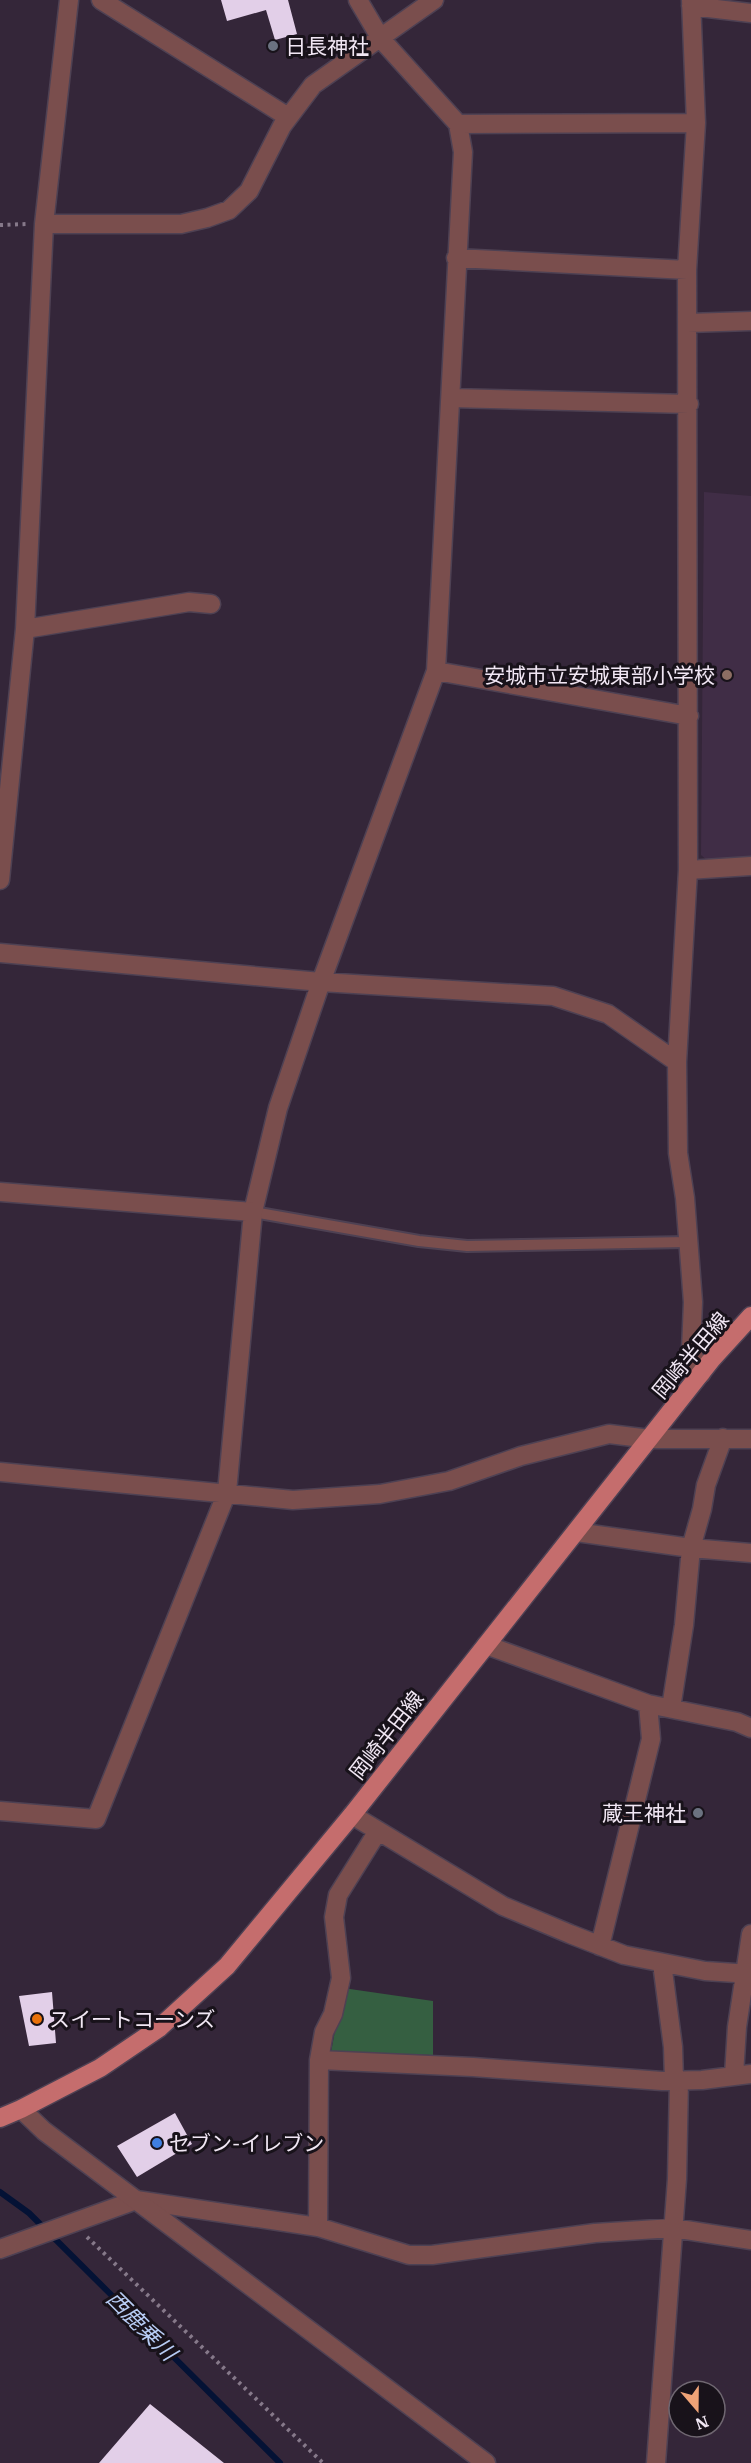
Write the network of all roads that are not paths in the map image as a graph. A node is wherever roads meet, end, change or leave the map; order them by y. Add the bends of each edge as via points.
1 (69, 0) edge
2 (101, 0) edge
3 (358, 0) edge
4 (434, 0) edge
5 (691, 3) edge
6 (751, 13) edge
7 (381, 39) junction
8 (288, 117) junction
9 (696, 123) junction
10 (458, 124) junction
11 (44, 224) junction
12 (456, 258) junction
13 (687, 270) junction
14 (751, 321) edge
15 (688, 324) junction
16 (451, 398) junction
17 (689, 404) junction
18 (211, 604) dead end
19 (25, 629) junction
20 (436, 671) junction
21 (689, 716) junction
22 (751, 866) edge
23 (688, 870) junction
24 (0, 880) edge
25 (0, 953) edge
26 (321, 982) junction
27 (677, 1062) junction
28 (0, 1192) edge
29 (253, 1212) junction
30 (687, 1242) junction
31 (751, 1316) edge
32 (701, 1374) junction
33 (723, 1438) junction
34 (650, 1439) junction
35 (751, 1439) edge
36 (0, 1472) edge
37 (227, 1492) junction
38 (576, 1532) junction
39 (691, 1548) junction
40 (751, 1553) edge
41 (486, 1645) junction
42 (648, 1704) junction
43 (671, 1708) junction
44 (751, 1728) edge
45 (0, 1811) edge
46 (352, 1815) junction
47 (378, 1831) junction
48 (751, 1934) edge
49 (600, 1946) junction
50 (662, 1963) junction
51 (747, 1973) edge
52 (319, 2060) junction
53 (743, 2075) edge
54 (677, 2080) junction
55 (21, 2109) junction
56 (0, 2118) edge
57 (136, 2200) junction
58 (318, 2227) junction
59 (674, 2228) junction
60 (751, 2240) edge
61 (0, 2249) edge
62 (486, 2463) edge
63 (656, 2463) edge

1 - 11 street
2 - 8 street
3 - 7 street
4 - 7 street
5 - 6 street
5 - 9 street
7 - 8 street via 314,85
7 - 10 street
8 - 11 street via 249,191 229,210 181,224
9 - 10 street
9 - 13 street
10 - 12 street via 463,152
11 - 19 street
12 - 13 street
12 - 16 street
13 - 15 street
14 - 15 street
15 - 17 street
16 - 17 street
16 - 20 street
17 - 21 street
18 - 19 street via 189,602
19 - 24 street
20 - 21 street
20 - 26 street
21 - 23 street
22 - 23 street
23 - 27 street
25 - 26 street
26 - 27 street via 553,996 608,1014
26 - 29 street via 278,1108
27 - 30 street via 678,1153
28 - 29 street
29 - 30 lane via 467,1246
29 - 37 street
30 - 32 street via 693,1302 691,1350
31 - 32 main road, 岡崎半田線
32 - 34 main road, 岡崎半田線
33 - 34 street
33 - 35 street
33 - 39 street via 706,1485
34 - 37 street via 609,1434 522,1456 449,1481 380,1494 293,1500
34 - 38 main road, 岡崎半田線
36 - 37 street
37 - 45 street via 96,1819
38 - 39 street
38 - 41 main road, 岡崎半田線
39 - 40 street
39 - 43 street
41 - 42 street
41 - 46 main road, 岡崎半田線
42 - 43 street
42 - 49 street via 651,1739
43 - 44 street
46 - 47 street
46 - 55 main road, 岡崎半田線 via 227,1966 159,2028 100,2068
47 - 49 street via 503,1906
47 - 52 street via 338,1895 334,1917 340,1977
48 - 51 street
49 - 50 street
50 - 51 street
50 - 54 street
51 - 53 street
52 - 54 street
52 - 58 street
53 - 54 street
54 - 59 street
55 - 56 main road, 岡崎半田線
55 - 57 street
57 - 58 street
57 - 61 street
57 - 62 street
58 - 59 street via 409,2255 595,2233
59 - 60 street
59 - 63 street

